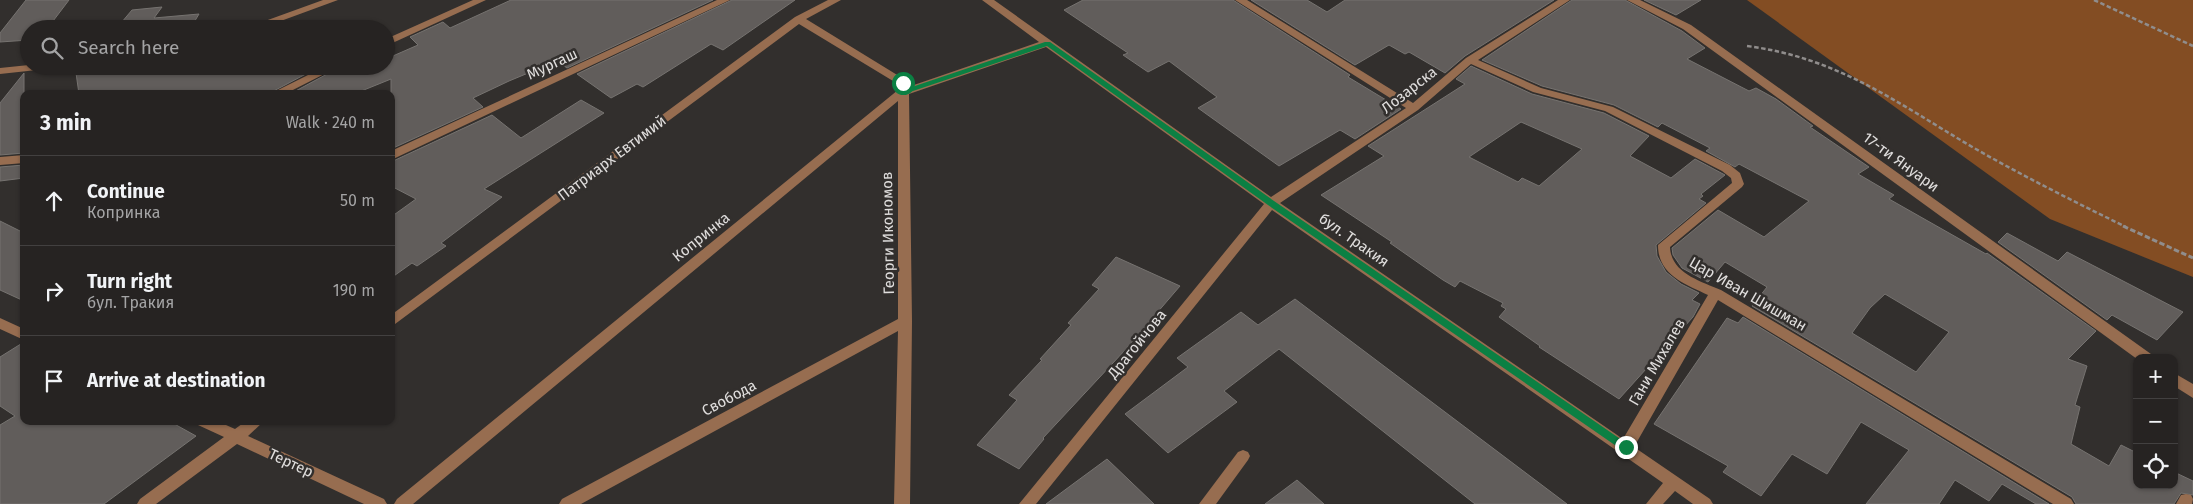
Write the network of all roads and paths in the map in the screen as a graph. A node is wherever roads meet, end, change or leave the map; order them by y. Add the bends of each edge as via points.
1 (332, 0) edge
2 (481, 0) edge
3 (725, 0) edge
4 (987, 0) edge
5 (1240, 0) edge
6 (1565, 0) edge
7 (1632, 0) edge
8 (2094, 0) edge
9 (828, 1) edge
10 (274, 20) edge
11 (799, 20) junction
12 (395, 39) edge
13 (1048, 43) junction
14 (1711, 44) junction
15 (2193, 46) edge
16 (1470, 60) junction
17 (20, 69) edge
18 (0, 71) edge
19 (316, 75) edge
20 (284, 90) edge
21 (901, 93) junction
22 (1414, 108) junction
23 (395, 154) edge
24 (20, 160) edge
25 (0, 161) edge
26 (1271, 203) junction
27 (2193, 258) edge
28 (1716, 293) junction
29 (395, 319) edge
30 (905, 321) junction
31 (0, 324) edge
32 (20, 333) edge
33 (2140, 354) edge
34 (2178, 381) edge
35 (2193, 392) edge
36 (210, 425) edge
37 (252, 425) edge
38 (236, 437) junction
39 (1626, 447) junction
40 (1243, 456) dead end
41 (1674, 482) junction
42 (146, 504) edge
43 (379, 504) edge
44 (402, 504) edge
45 (567, 504) edge
46 (902, 504) edge
47 (1027, 504) edge
48 (1207, 504) edge
49 (1654, 504) edge
50 (1705, 504) edge
51 (2066, 504) edge

1 - 10 street
2 - 12 street
3 - 23 street, Мургаш
4 - 13 street, бул. Тракия
5 - 22 street
6 - 16 street, Лозарска
7 - 14 street, 17-ти Януари via 1687,27
8 - 15 path
9 - 11 street, Патриарх Евтимий
11 - 21 street via 903,83
11 - 29 street, Патриарх Евтимий
13 - 21 street, Копринка
13 - 26 street, бул. Тракия
14 - 27 path via 1776,48 1829,66 2005,164 2141,235
14 - 33 street, 17-ти Януари
16 - 22 street, Лозарска
16 - 28 street, Цар Иван Шишман via 1537,90 1609,109 1736,176 1738,184 1733,190 1664,245 1663,254 1680,276
17 - 18 street
19 - 20 street
21 - 30 street, Георги Икономов
21 - 44 street, Копринка
22 - 26 street, Лозарска
24 - 25 street
26 - 39 street, бул. Тракия
26 - 47 street, Драгойчова
28 - 39 street, Гани Михалев
28 - 51 street, Цар Иван Шишман
30 - 45 street, Свобода
30 - 46 street, Георги Икономов
31 - 32 street
34 - 35 street
36 - 38 street, Тертер
37 - 38 street
38 - 42 street
38 - 43 street, Тертер
39 - 41 street, бул. Тракия
40 - 48 street
41 - 49 street
41 - 50 street, бул. Тракия

